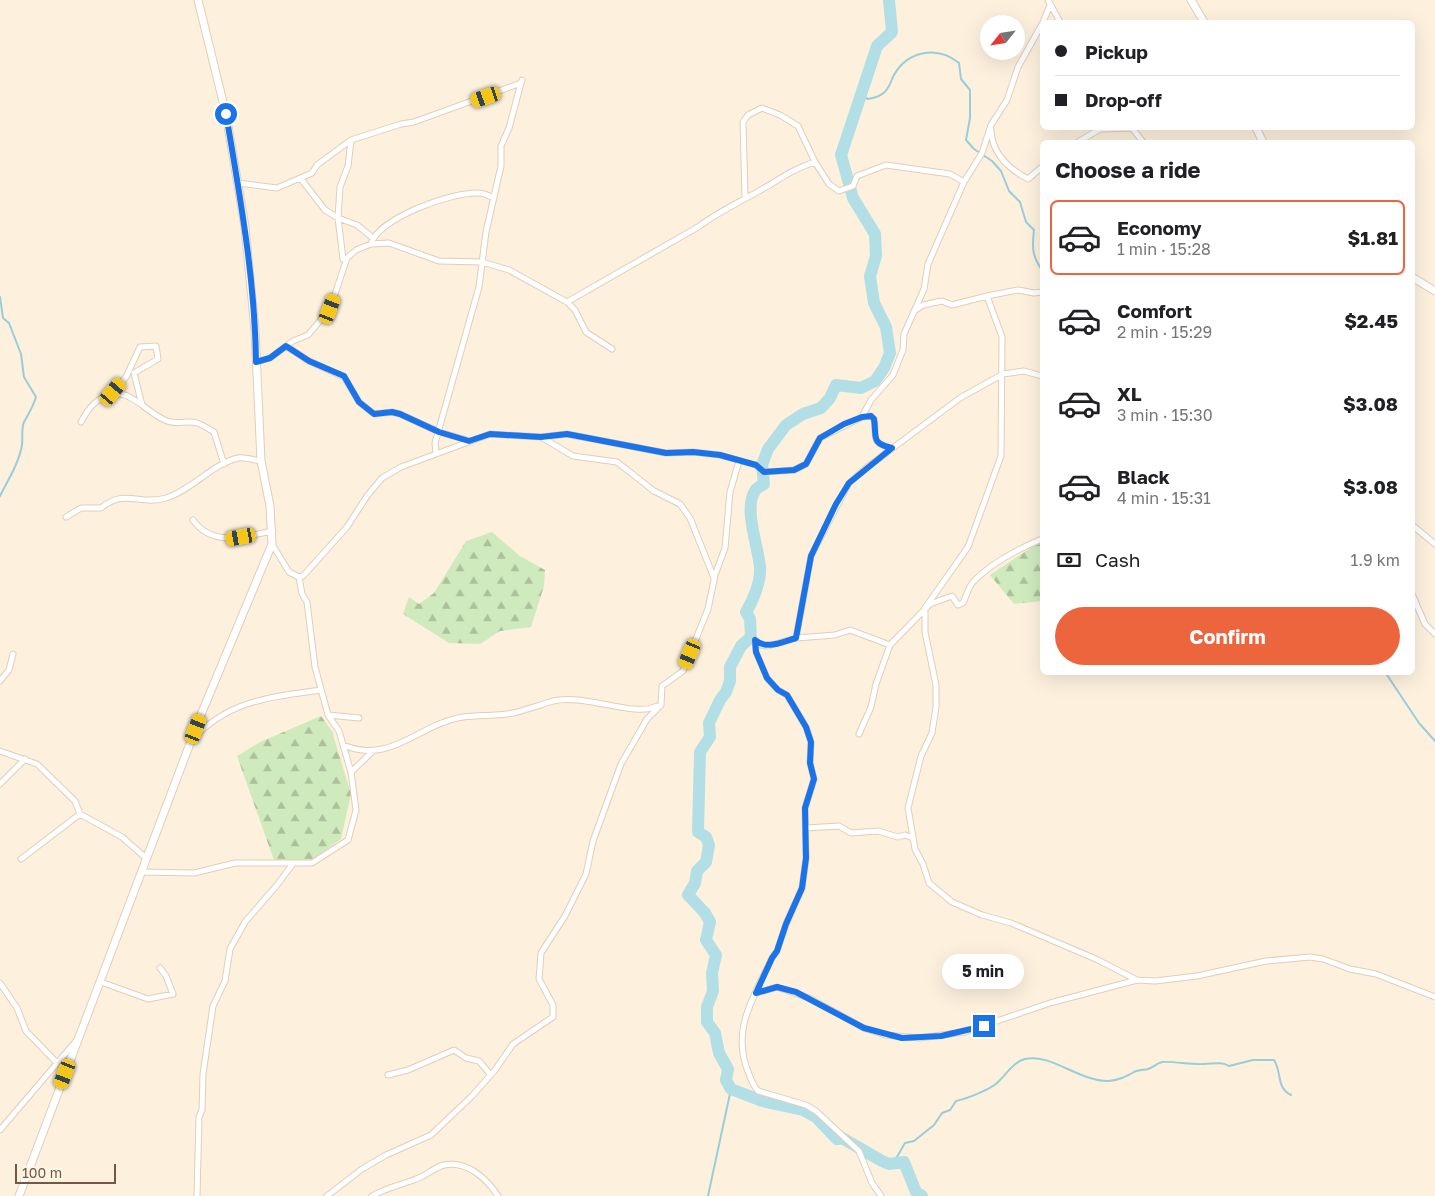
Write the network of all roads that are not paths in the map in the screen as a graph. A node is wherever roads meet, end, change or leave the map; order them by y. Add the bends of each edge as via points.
1 (198, 0) edge
2 (1051, 0) edge
3 (1191, 0) edge
4 (1050, 7) junction
5 (1044, 20) edge
6 (1059, 20) edge
7 (1203, 20) edge
8 (1040, 28) edge
9 (991, 125) junction
10 (1098, 130) edge
11 (1134, 130) edge
12 (351, 140) junction
13 (1081, 140) edge
14 (1141, 140) edge
15 (815, 162) junction
16 (1040, 168) edge
17 (301, 179) junction
18 (964, 182) junction
19 (238, 183) junction
20 (745, 197) junction
21 (494, 198) junction
22 (338, 218) junction
23 (372, 241) junction
24 (344, 259) dead end
25 (482, 262) junction
26 (1415, 279) edge
27 (1435, 291) edge
28 (1040, 292) edge
29 (986, 296) junction
30 (567, 302) junction
31 (914, 311) junction
32 (286, 346) junction
33 (612, 349) dead end
34 (256, 362) junction
35 (130, 363) junction
36 (134, 373) junction
37 (1002, 374) junction
38 (1040, 375) edge
39 (113, 392) junction
40 (142, 406) junction
41 (862, 417) junction
42 (82, 422) dead end
43 (439, 432) junction
44 (541, 437) junction
45 (469, 441) junction
46 (892, 448) junction
47 (436, 453) junction
48 (261, 461) junction
49 (738, 461) junction
50 (224, 464) junction
51 (66, 517) dead end
52 (193, 520) dead end
53 (1415, 527) edge
54 (273, 531) junction
55 (1040, 540) edge
56 (272, 544) junction
57 (1435, 544) edge
58 (299, 577) junction
59 (715, 581) junction
60 (1415, 601) edge
61 (925, 608) junction
62 (1435, 634) edge
63 (796, 638) junction
64 (890, 645) junction
65 (13, 654) dead end
66 (0, 681) edge
67 (321, 690) junction
68 (661, 705) junction
69 (328, 715) junction
70 (359, 718) dead end
71 (859, 734) dead end
72 (191, 741) junction
73 (343, 745) junction
74 (0, 751) edge
75 (371, 752) junction
76 (25, 759) junction
77 (351, 772) junction
78 (0, 784) edge
79 (80, 814) junction
80 (806, 828) junction
81 (913, 838) junction
82 (21, 859) dead end
83 (147, 859) junction
84 (292, 865) junction
85 (142, 872) junction
86 (160, 968) dead end
87 (1137, 980) junction
88 (101, 982) junction
89 (0, 983) edge
90 (756, 993) junction
91 (1435, 997) edge
92 (79, 1038) junction
93 (57, 1063) junction
94 (490, 1074) junction
95 (388, 1075) dead end
96 (0, 1130) edge
97 (19, 1196) edge
98 (197, 1196) edge
99 (327, 1196) edge
100 (372, 1196) edge
101 (498, 1196) edge
102 (881, 1196) edge

1 - 19 street via 226,114
2 - 4 street
3 - 7 street
4 - 5 street
4 - 6 street
8 - 9 street
9 - 16 street via 991,138 1001,160 1014,172 1028,179
9 - 18 street via 982,153
10 - 13 street
11 - 14 street
12 - 17 street
12 - 21 street via 414,122 522,82 501,146 501,166
12 - 22 street via 348,166 340,188
15 - 18 street via 828,184 839,191 853,186 857,176 886,166 950,174
15 - 20 street via 795,168
15 - 20 street via 798,126 770,110 754,110 743,122
17 - 19 street via 277,188
17 - 22 street via 326,210
18 - 31 street via 928,264 924,289
19 - 34 street via 250,272
20 - 30 street
21 - 23 street via 481,192 430,202 398,218
21 - 25 street
22 - 23 street via 357,225
22 - 24 street
23 - 25 street via 389,243 440,261
23 - 32 street via 347,258 330,309 322,321 308,335
25 - 30 street via 509,270
25 - 43 street via 479,287
26 - 27 street
28 - 29 street via 1018,290
29 - 31 street via 952,305 942,301 923,305
29 - 37 street via 1002,337
30 - 33 street via 586,332
31 - 41 street via 893,375 871,400
32 - 34 street via 270,358
32 - 43 street via 309,361 344,376 359,402 374,414 400,414
34 - 48 street
35 - 36 street
35 - 36 street via 140,347 156,346 158,359
35 - 39 street via 126,376
36 - 40 street
37 - 38 street via 1024,371
37 - 46 street via 960,398
37 - 61 street via 1000,456 968,547
39 - 40 street via 127,394
39 - 42 street via 88,409
40 - 50 street via 166,421 197,423 214,432
41 - 46 street via 874,419 876,440 880,445
41 - 49 street via 820,438 806,464 794,470 764,472 756,465
43 - 45 street
43 - 47 street
44 - 45 street via 490,434
44 - 49 street via 567,434 666,453 711,454
44 - 59 street via 574,456 617,462 654,491 680,504 690,518
45 - 47 street
46 - 63 street via 849,483 836,504 811,556
47 - 58 street via 382,478 319,561
48 - 50 street via 239,458
48 - 54 street
49 - 59 street via 730,492 725,548
50 - 51 street via 167,498 147,501 126,496 109,501 101,508 81,508
52 - 54 street via 198,527 225,540
53 - 57 street
54 - 56 street
55 - 61 street via 993,566 972,583 963,604 958,605 952,596
56 - 58 street via 290,572
56 - 72 street
58 - 67 street via 307,602
59 - 68 street via 708,609 683,671 662,686
60 - 62 street via 1425,624
61 - 64 street
61 - 81 street via 925,632 936,684 936,707 932,733 921,756 908,808
63 - 64 street via 835,635 850,630
63 - 80 street via 768,646 755,640 756,652 767,678 787,695 811,742 810,763 814,779 805,808
64 - 71 street
65 - 66 street via 9,670
67 - 69 street
67 - 72 street via 252,701 213,719
68 - 75 street via 640,711 594,701 566,699 514,713 462,717
68 - 94 street via 647,719 620,764 593,841 586,874 558,929 541,953 539,978 553,1005 553,1017 513,1044
69 - 70 street
69 - 73 street via 339,731
72 - 83 street
73 - 75 street
73 - 77 street
74 - 76 street
75 - 77 street
76 - 78 street
76 - 79 street via 37,764 74,801
77 - 84 street via 356,810 348,840 312,863
79 - 82 street
79 - 83 street via 122,837
80 - 81 street via 839,826 851,833 878,831
80 - 90 street via 802,888
81 - 87 street via 929,883 952,902 1019,926
83 - 85 street
84 - 85 street via 235,863 194,873
84 - 98 street via 245,922 230,949 225,981 213,1006 198,1124
85 - 88 street
86 - 88 street via 172,994 148,999
87 - 90 street via 1050,1003 965,1032 919,1038 864,1028 796,992 777,987
87 - 91 street via 1197,976 1266,961 1310,958 1376,974
88 - 92 street
89 - 93 street via 17,1008 26,1031
90 - 102 street via 743,1022 741,1039 744,1066 754,1087 816,1111 859,1151
92 - 93 street
92 - 97 street
93 - 96 street
94 - 95 street via 479,1061 454,1050
94 - 99 street via 431,1135 386,1155
100 - 101 street via 444,1165 454,1164 477,1173

